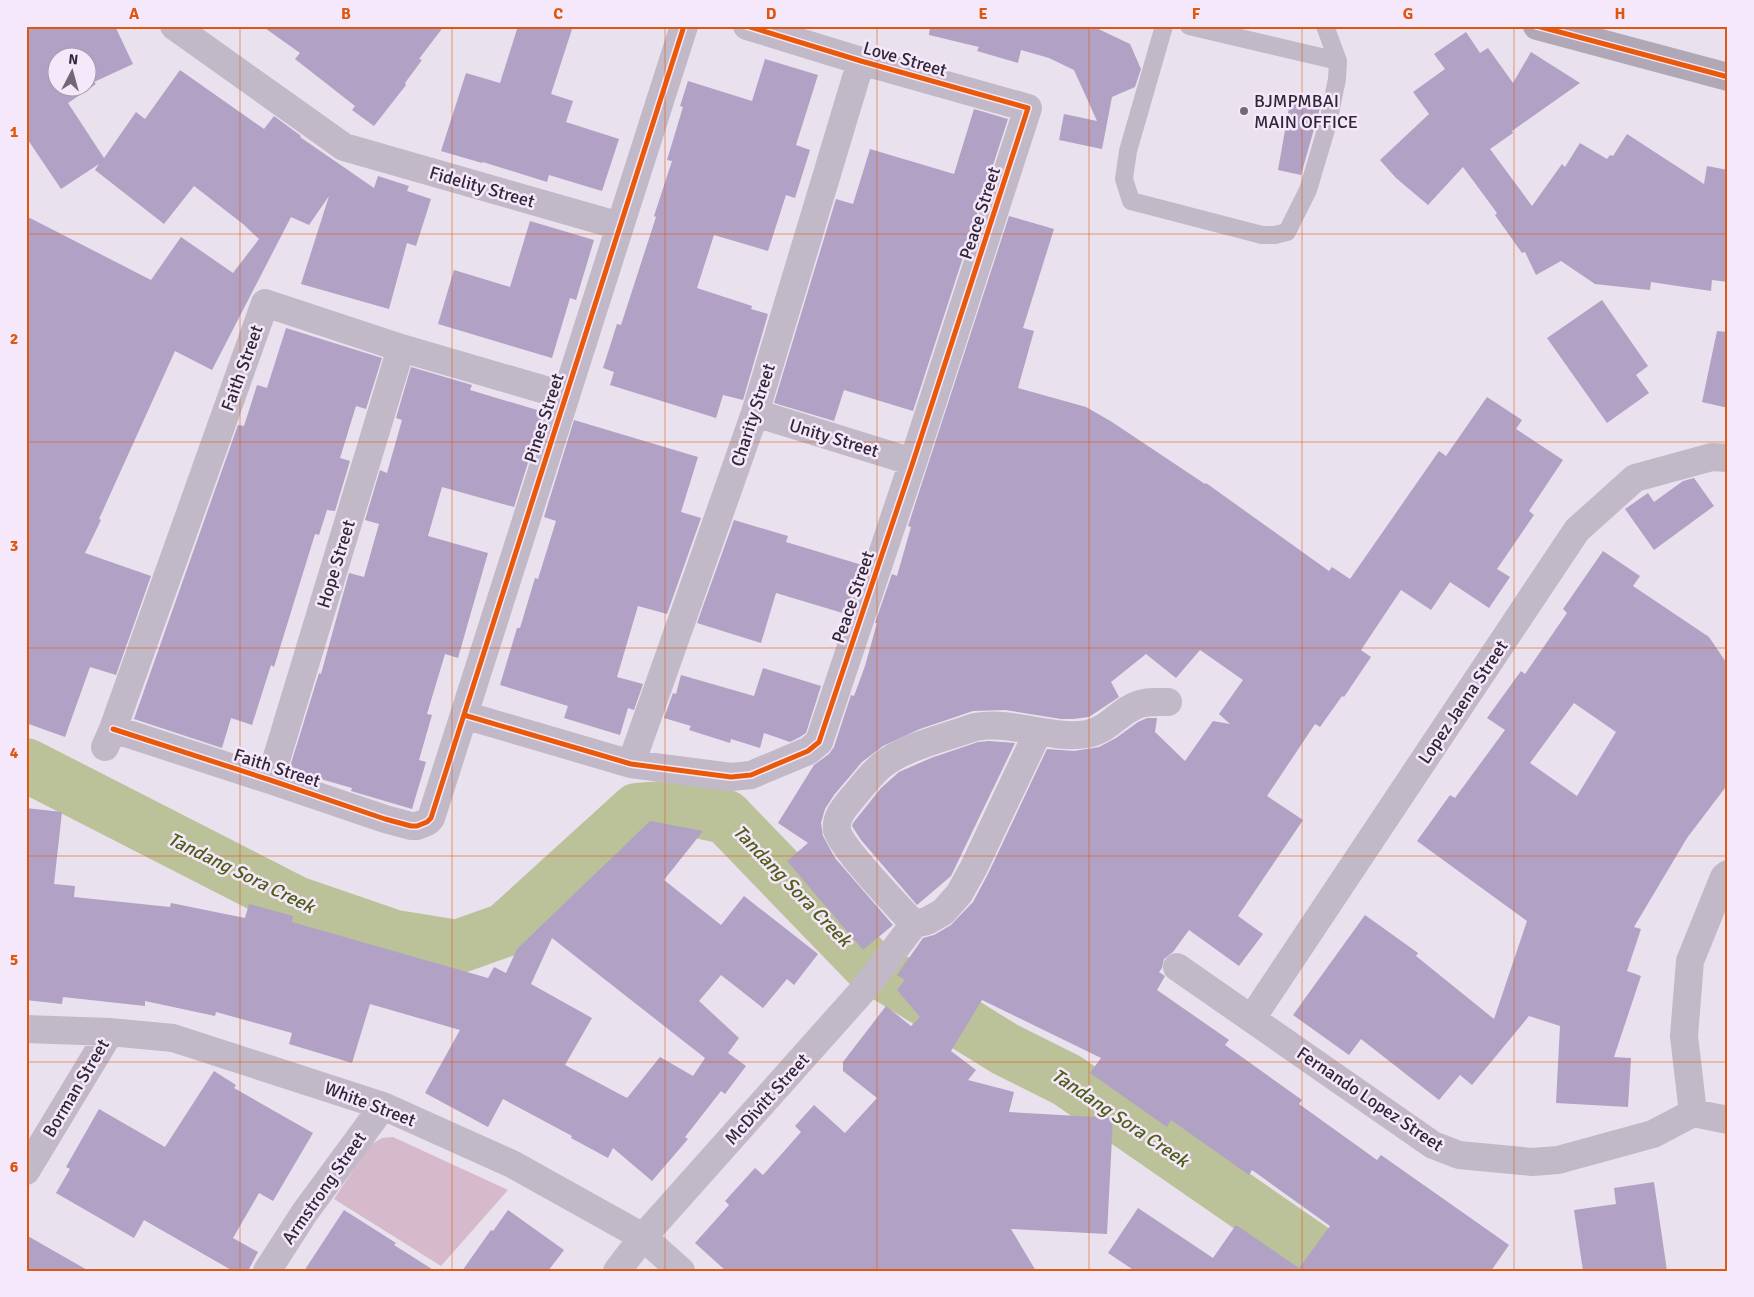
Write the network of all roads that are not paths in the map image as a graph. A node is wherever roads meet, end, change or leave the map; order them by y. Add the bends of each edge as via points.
1 (174, 26) edge
2 (684, 26) edge
3 (747, 26) edge
4 (1164, 26) edge
5 (1189, 26) edge
6 (1326, 26) edge
7 (1537, 26) edge
8 (861, 61) junction
9 (1338, 61) junction
10 (1728, 77) edge
11 (1028, 108) joint
12 (620, 226) junction
13 (401, 348) junction
14 (566, 396) junction
15 (755, 413) junction
16 (1728, 458) edge
17 (913, 462) junction
18 (1168, 702) dead end
19 (464, 715) junction
20 (1038, 732) junction
21 (631, 764) junction
22 (270, 780) junction
23 (431, 818) joint
24 (1728, 874) edge
25 (914, 924) junction
26 (1177, 967) dead end
27 (1252, 1018) junction
28 (26, 1029) edge
29 (110, 1032) junction
30 (383, 1106) junction
31 (1693, 1113) junction
32 (1728, 1120) edge
33 (26, 1171) edge
34 (643, 1237) junction
35 (267, 1271) edge
36 (617, 1271) edge
37 (681, 1271) edge

1 - 12 street, Fidelity Street via 344,147
2 - 12 street, Pines Street
3 - 8 street, Love Street
4 - 9 lane via 1128,152 1124,179 1131,201 1262,235 1287,232 1308,190 1328,123
5 - 9 lane
6 - 9 lane
7 - 10 main road
8 - 11 street, Love Street
8 - 15 street, Charity Street
11 - 17 street, Peace Street
12 - 14 street, Pines Street
13 - 14 street, Faith Street
13 - 22 street, Hope Street
13 - 22 street, Faith Street via 265,304 109,738
14 - 19 street, Pines Street
15 - 17 street, Unity Street
15 - 21 street, Charity Street
16 - 27 street, Lopez Jaena Street via 1712,456 1635,478 1577,530
17 - 21 street, Peace Street via 819,742 808,751 751,775 731,777
18 - 20 street via 1138,704 1106,727 1087,734
19 - 21 street, Peace Street
19 - 23 street, Pines Street
20 - 25 street via 959,894 943,912
20 - 25 street via 985,725 909,750 881,766 842,810 837,821 837,831 842,840
22 - 23 street, Faith Street via 411,826
24 - 31 street via 1690,962 1684,1036
25 - 34 street, McDivitt Street via 865,988
26 - 27 street, Fernando Lopez Street
27 - 31 street, Fernando Lopez Street via 1433,1146 1459,1155 1532,1162 1558,1160 1653,1134
28 - 29 street, White Street
29 - 30 street, White Street via 173,1038
29 - 33 street, Borman Street
30 - 34 street, White Street via 512,1164
30 - 35 street, Armstrong Street via 305,1212
31 - 32 street
34 - 36 street, McDivitt Street
34 - 37 street, White Street

